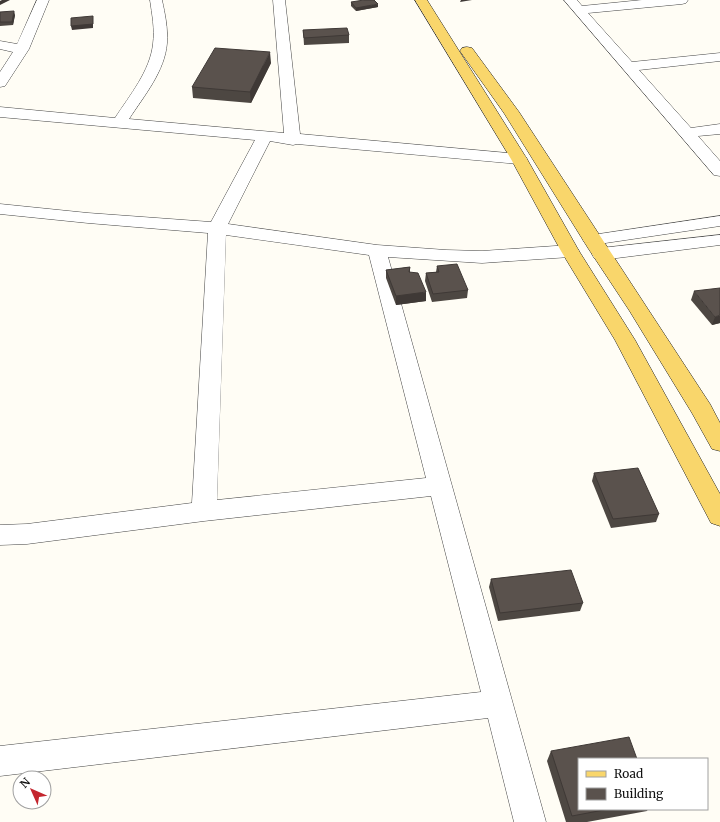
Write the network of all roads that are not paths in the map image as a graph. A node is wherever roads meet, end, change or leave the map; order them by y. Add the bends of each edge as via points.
1 (43, 0) edge
2 (156, 0) edge
3 (280, 0) edge
4 (421, 0) edge
5 (431, 0) edge
6 (682, 0) edge
7 (574, 5) edge
8 (0, 45) edge
9 (22, 49) junction
10 (720, 57) edge
11 (629, 67) junction
12 (0, 83) edge
13 (0, 112) edge
14 (119, 123) junction
15 (720, 129) edge
16 (686, 133) junction
17 (264, 137) junction
18 (294, 140) junction
19 (519, 159) junction
20 (720, 171) edge
21 (0, 209) edge
22 (720, 221) edge
23 (217, 228) junction
24 (720, 240) edge
25 (596, 247) junction
26 (377, 251) junction
27 (570, 252) junction
28 (720, 443) edge
29 (439, 486) junction
30 (204, 511) junction
31 (720, 516) edge
32 (0, 535) edge
33 (498, 703) junction
34 (0, 761) edge
35 (530, 822) edge

1 - 9 street
2 - 14 street via 160,44 158,57 144,85
3 - 18 street
4 - 19 main road
5 - 25 main road via 511,112
6 - 7 street
7 - 11 street
8 - 9 street
9 - 12 street
10 - 11 street
11 - 16 street
13 - 14 street
14 - 17 street
15 - 16 street
16 - 20 street
17 - 18 street
17 - 23 street
18 - 19 street
19 - 27 main road
21 - 23 street
22 - 25 street
23 - 26 street
23 - 30 street
24 - 25 street
25 - 28 main road via 638,308
26 - 27 street via 482,257
26 - 29 street
27 - 31 main road via 625,340
29 - 30 street
29 - 33 street
30 - 32 street via 27,534
33 - 34 street
33 - 35 street

